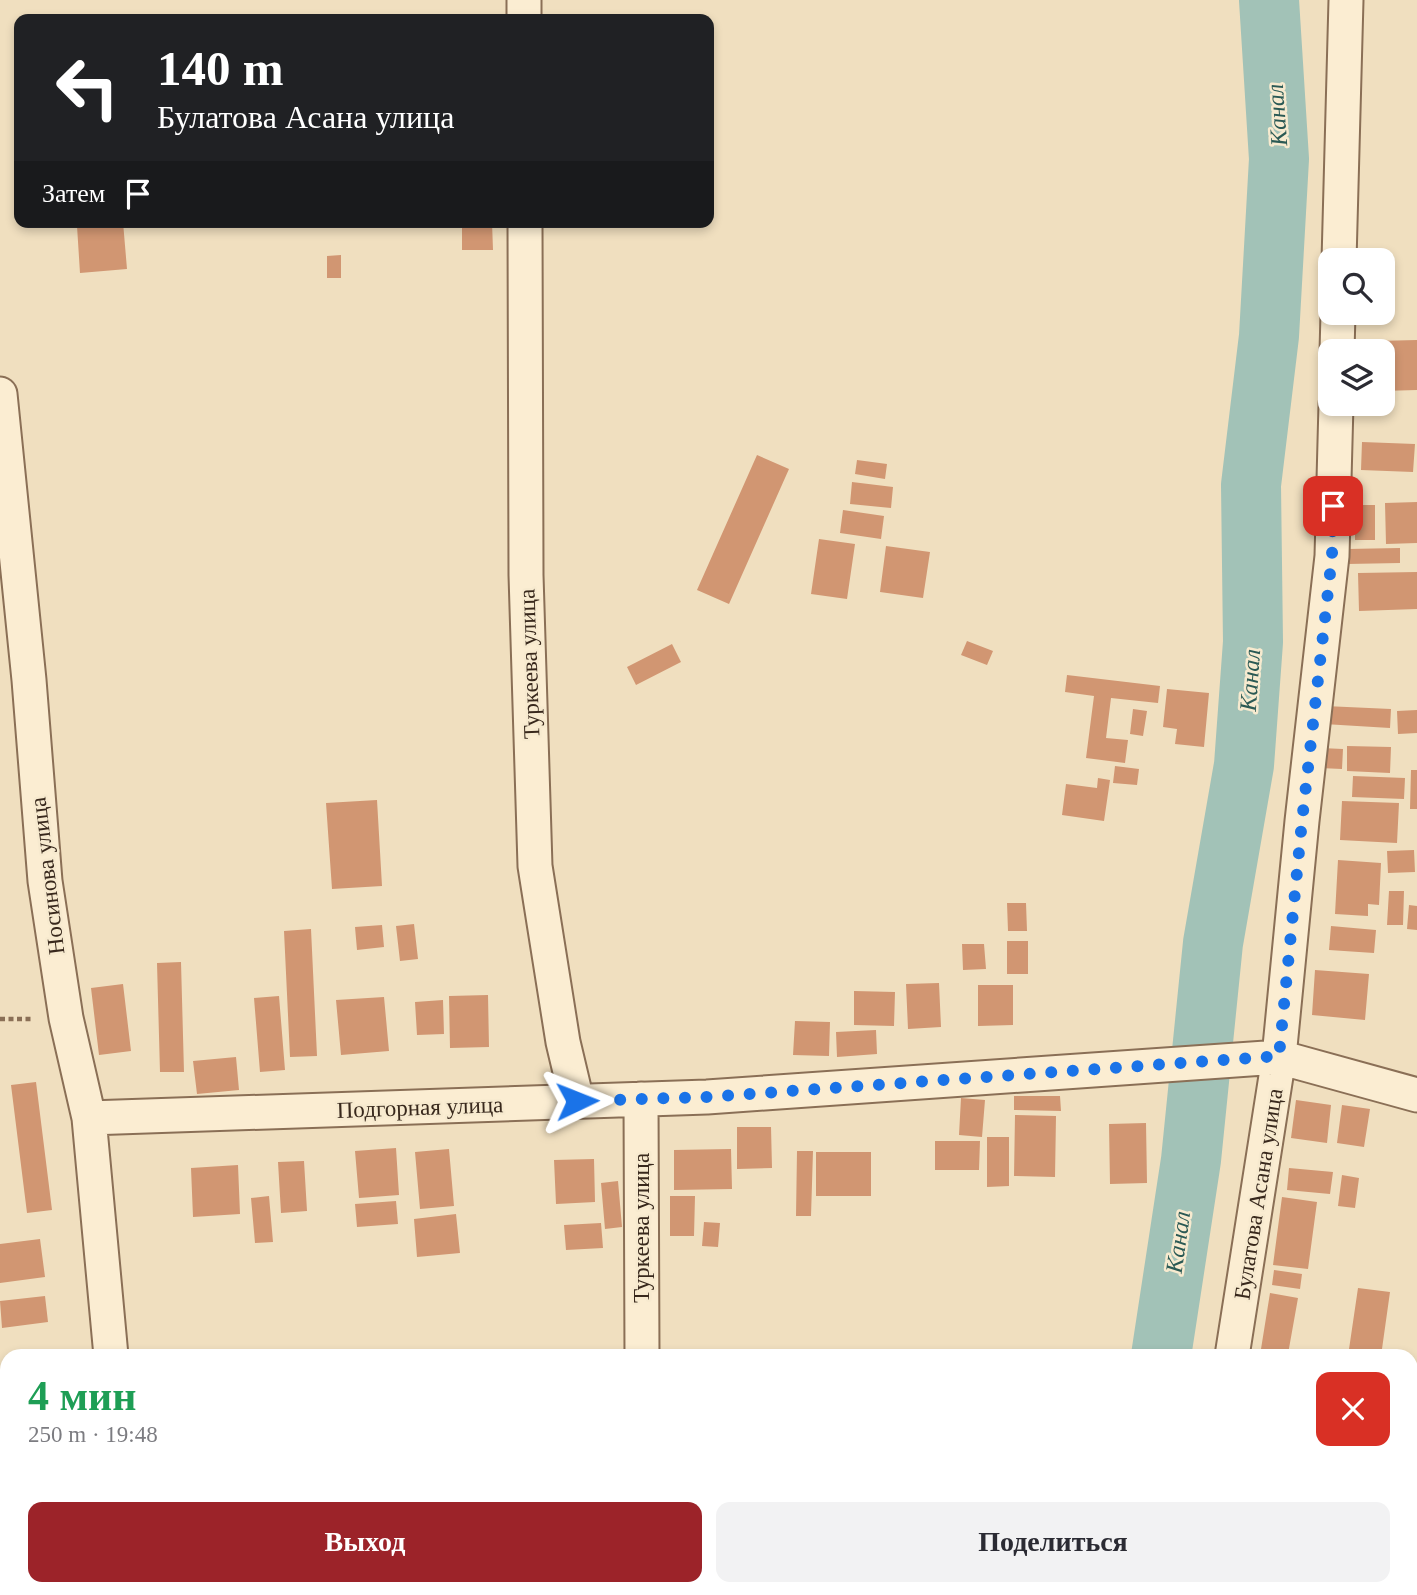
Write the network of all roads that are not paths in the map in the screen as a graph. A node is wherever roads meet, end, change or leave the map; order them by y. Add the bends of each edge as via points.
1 (1346, 0) edge
2 (526, 228) edge
3 (1339, 248) edge
4 (0, 394) edge
5 (1336, 416) edge
6 (1279, 1056) junction
7 (1417, 1095) edge
8 (641, 1100) junction
9 (577, 1101) junction
10 (89, 1118) junction
11 (110, 1349) edge
12 (642, 1349) edge
13 (1233, 1349) edge

1 - 3 street
2 - 9 street, Туркеева улица via 526,575 535,866
4 - 10 street, Носинова улица via 45,881 66,1018
5 - 6 street, Булатова Асана улица via 1332,556
6 - 7 street, Подгорная улица
6 - 8 street, Подгорная улица
6 - 13 street, Булатова Асана улица
8 - 9 street, Подгорная улица
8 - 12 street, Туркеева улица
9 - 10 street, Подгорная улица
10 - 11 street, Носинова улица

